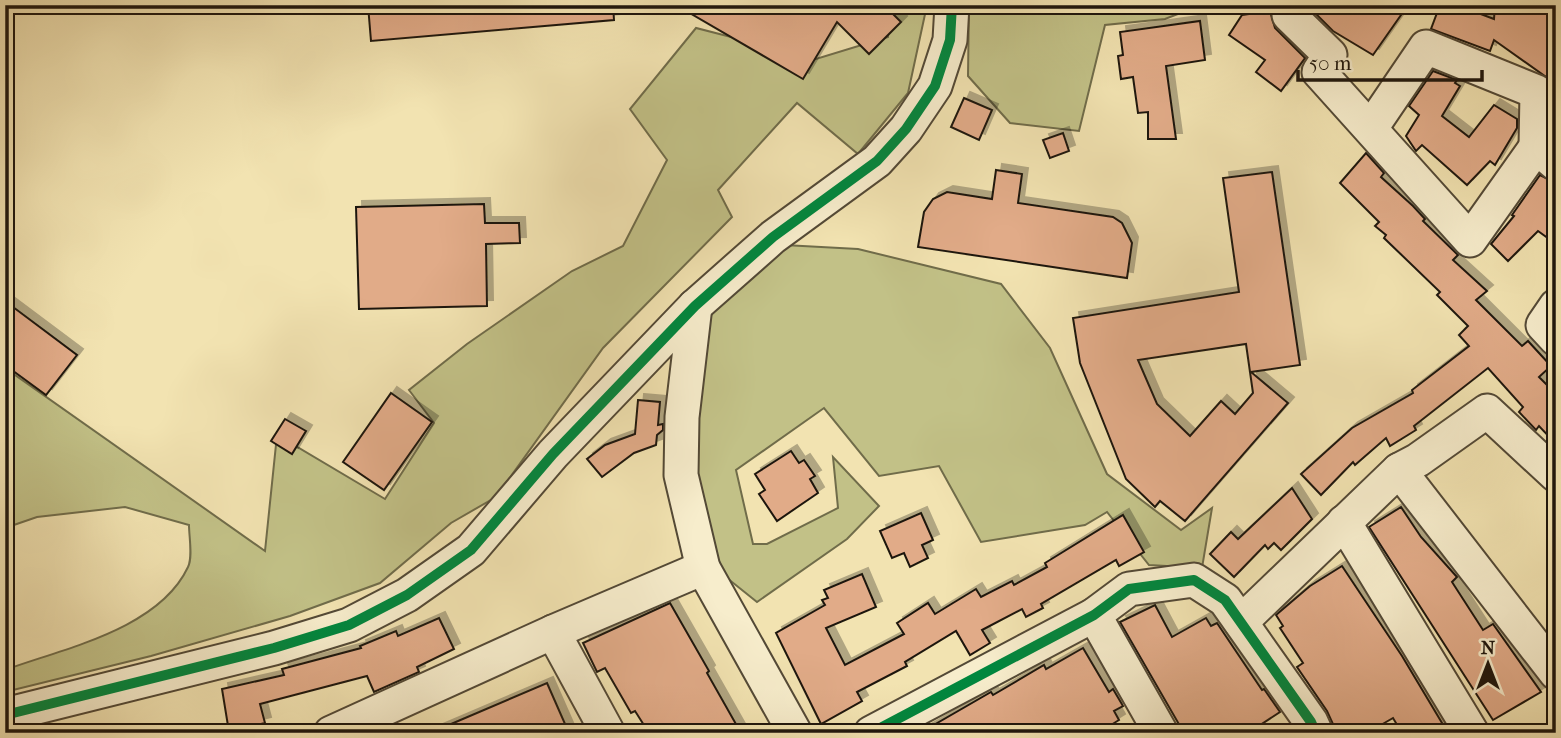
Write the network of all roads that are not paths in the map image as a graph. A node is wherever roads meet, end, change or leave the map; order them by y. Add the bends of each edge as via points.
1 (952, 5) edge
2 (1289, 15) dead end
3 (1371, 128) junction
4 (1546, 156) edge
5 (695, 306) junction
6 (1556, 306) edge
7 (1556, 339) edge
8 (1399, 470) junction
9 (1556, 475) edge
10 (1344, 522) junction
11 (703, 568) junction
12 (1094, 615) junction
13 (1241, 622) junction
14 (553, 632) junction
15 (1556, 673) edge
16 (5, 715) edge
17 (1159, 732) edge
18 (331, 733) edge
19 (608, 733) edge
20 (795, 733) edge
21 (871, 733) edge
22 (1315, 733) edge
23 (1472, 733) edge

1 - 5 street via 950,40 934,86 906,129 877,161 773,237
2 - 3 street via 1329,55 1319,72
3 - 4 street via 1470,240
3 - 4 street via 1426,47 1536,92
5 - 11 street via 682,417 681,475
5 - 16 street via 553,454 471,550 407,595 349,625 286,644
6 - 7 street via 1543,325
8 - 9 street via 1487,411
8 - 10 street
8 - 15 street
10 - 13 street
10 - 23 street
11 - 14 street
11 - 20 street
12 - 13 street via 1129,589 1194,580 1225,600
12 - 17 street
12 - 21 street
13 - 22 street
14 - 18 street
14 - 19 street

